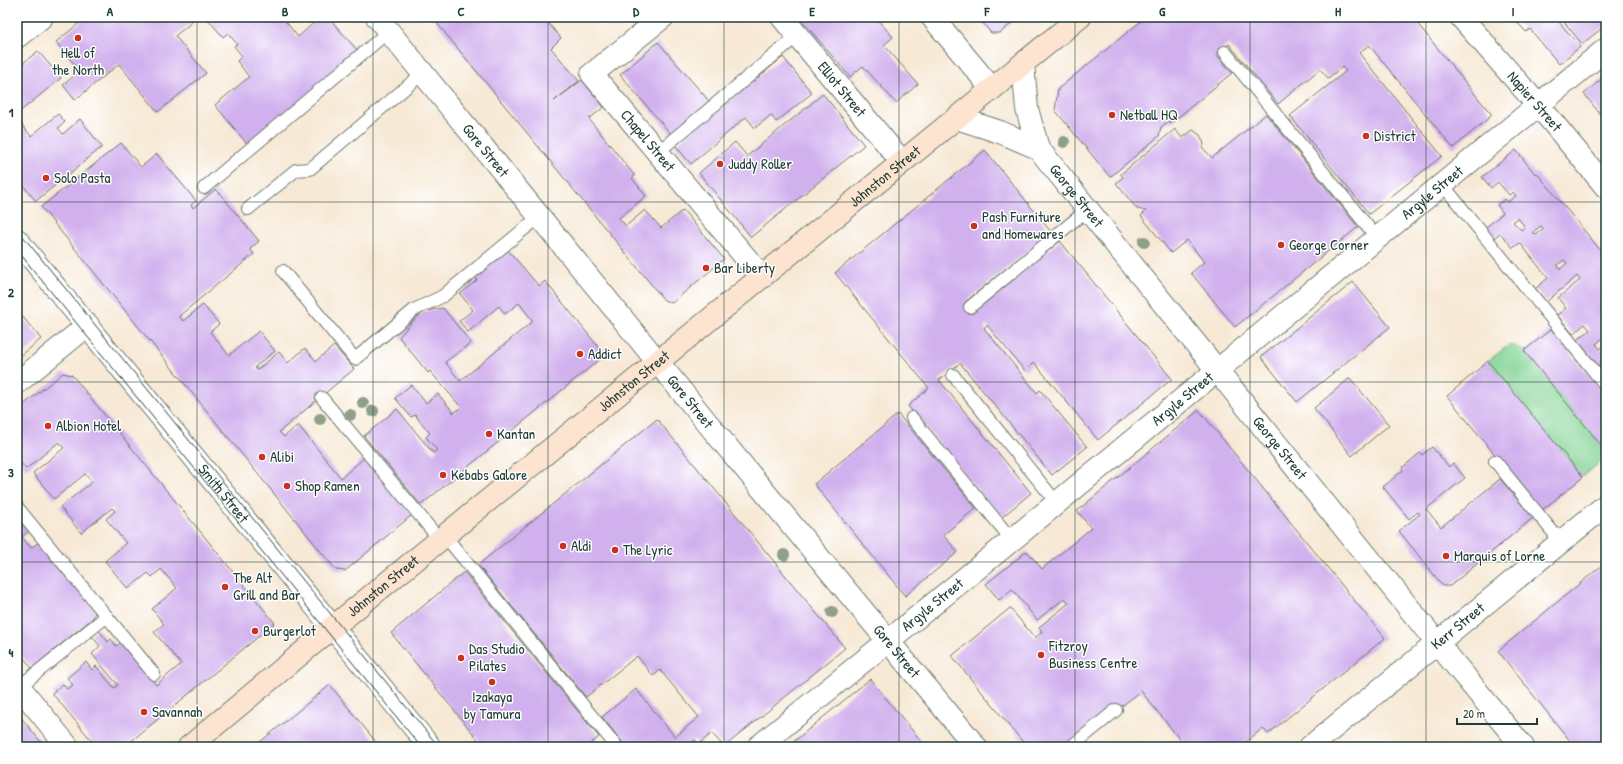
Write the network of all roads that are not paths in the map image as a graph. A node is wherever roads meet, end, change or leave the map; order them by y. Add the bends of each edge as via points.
1 (42, 17) edge
2 (663, 17) edge
3 (782, 17) edge
4 (932, 17) edge
5 (1080, 17) edge
6 (1461, 17) edge
7 (383, 24) edge
8 (797, 36) junction
9 (17, 37) edge
10 (1606, 50) edge
11 (1225, 52) dead end
12 (1023, 64) junction
13 (423, 73) junction
14 (992, 89) junction
15 (1539, 106) junction
16 (957, 118) junction
17 (1038, 148) junction
18 (658, 152) junction
19 (902, 162) junction
20 (1443, 185) junction
21 (1606, 187) edge
22 (204, 188) dead end
23 (248, 208) dead end
24 (1087, 210) junction
25 (540, 216) junction
26 (1378, 239) junction
27 (17, 240) edge
28 (283, 271) dead end
29 (762, 277) junction
30 (970, 307) dead end
31 (88, 325) junction
32 (658, 361) junction
33 (1217, 370) junction
34 (953, 375) dead end
35 (17, 383) edge
36 (1606, 386) edge
37 (322, 398) dead end
38 (912, 418) dead end
39 (1494, 461) dead end
40 (1057, 503) junction
41 (1606, 505) edge
42 (17, 507) edge
43 (443, 538) junction
44 (1012, 540) junction
45 (1561, 542) junction
46 (107, 616) junction
47 (334, 627) junction
48 (889, 640) junction
49 (1438, 643) junction
50 (154, 674) dead end
51 (18, 686) edge
52 (1116, 710) dead end
53 (68, 747) edge
54 (189, 747) edge
55 (430, 747) edge
56 (617, 747) edge
57 (758, 747) edge
58 (976, 747) edge
59 (1071, 747) edge
60 (1310, 747) edge
61 (1523, 747) edge

1 - 9 street
2 - 18 street, Chapel Street via 592,74
3 - 8 street, Elliot Street
4 - 14 street
5 - 12 main road, Johnston Street
6 - 15 street, Napier Street
7 - 13 street, Gore Street
7 - 22 lane
8 - 18 lane
8 - 19 street, Elliot Street
10 - 15 street, Argyle Street
11 - 26 lane
12 - 14 main road, Johnston Street
12 - 17 street, George Street via 1027,110
13 - 23 lane via 310,169 296,170
13 - 25 street, Gore Street
14 - 16 main road, Johnston Street
15 - 20 street, Argyle Street
15 - 21 street, Napier Street
16 - 17 street, George Street
16 - 19 main road, Johnston Street
17 - 24 street, George Street
18 - 29 street, Chapel Street
19 - 29 main road, Johnston Street
20 - 26 street, Argyle Street
20 - 36 lane
24 - 30 lane
24 - 33 street, George Street
25 - 28 lane via 443,296 414,310 355,359
25 - 32 street, Gore Street
26 - 33 street, Argyle Street
27 - 31 street, Smith Street
29 - 32 main road, Johnston Street
31 - 35 street
31 - 47 street, Smith Street
32 - 43 main road, Johnston Street
32 - 48 street, Gore Street
33 - 40 street, Argyle Street
33 - 49 street, George Street
34 - 40 lane
37 - 43 lane
38 - 44 lane
39 - 45 lane
40 - 44 street, Argyle Street
41 - 45 street, Kerr Street
42 - 46 lane
43 - 47 main road, Johnston Street
43 - 56 lane
44 - 48 street, Argyle Street
45 - 49 street, Kerr Street
46 - 50 lane
46 - 51 lane
47 - 54 main road, Johnston Street
47 - 55 street, Smith Street
48 - 57 street, Argyle Street
48 - 58 street, Gore Street
49 - 60 street, Kerr Street
49 - 61 street, George Street
51 - 53 street
52 - 59 lane

